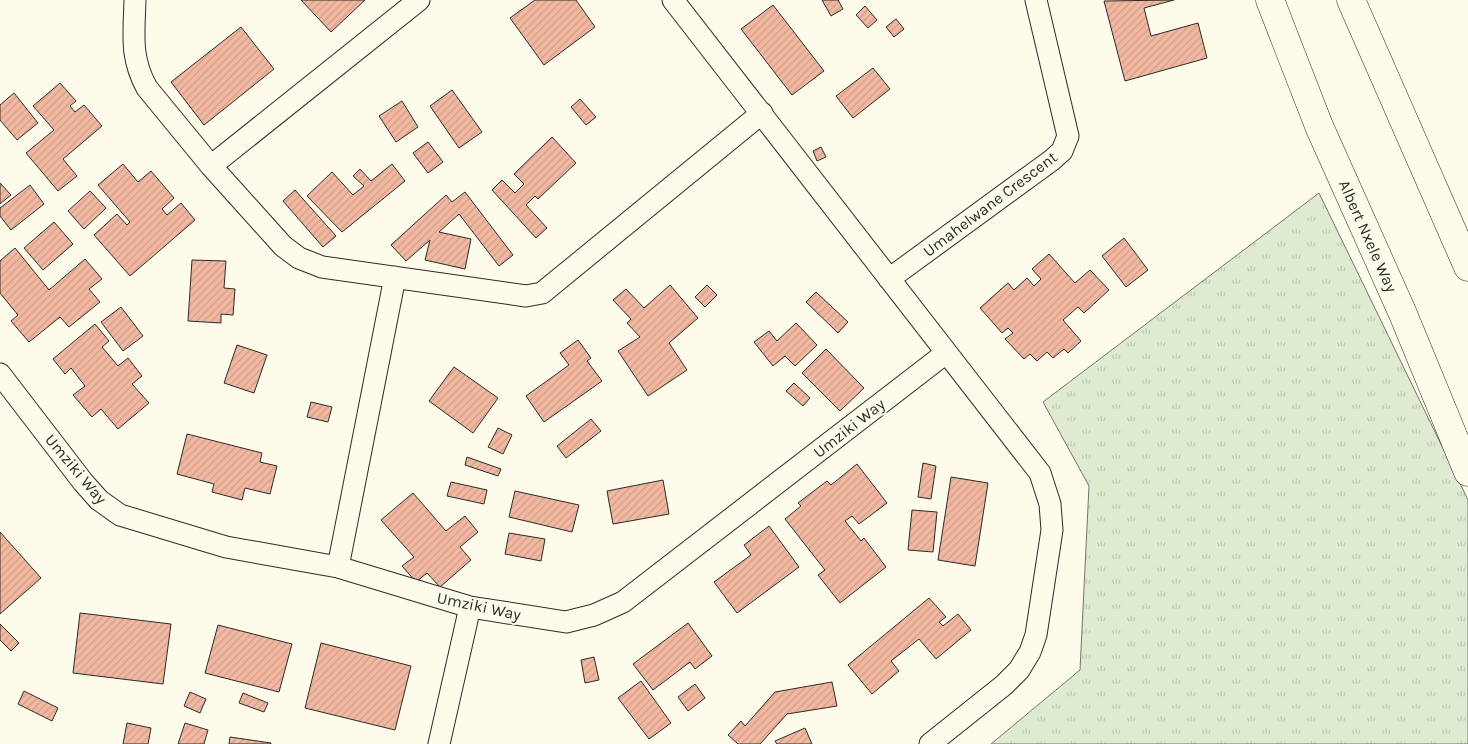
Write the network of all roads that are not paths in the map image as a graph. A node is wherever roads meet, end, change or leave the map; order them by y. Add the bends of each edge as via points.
1 (135, 0) edge
2 (420, 0) edge
3 (672, 0) edge
4 (1036, 0) edge
5 (1270, 0) edge
6 (1351, 0) edge
7 (762, 112) junction
8 (211, 166) junction
9 (1468, 268) edge
10 (395, 277) junction
11 (889, 279) junction
12 (946, 353) junction
13 (0, 374) edge
14 (1468, 472) edge
15 (338, 567) junction
16 (470, 607) junction
17 (439, 744) edge
18 (930, 744) edge

1 - 8 street via 133,52 140,75
2 - 8 street
3 - 7 street
4 - 11 street, Umahelwane Crescent via 1068,136 1066,144 1052,160
5 - 14 main road, Albert Nxele Way via 1319,126 1403,314
6 - 9 main road
7 - 10 street via 542,293 526,296
7 - 11 street
8 - 10 street via 283,246 299,258 322,267
10 - 15 street
11 - 12 street
12 - 16 street, Umziki Way via 623,602 594,615 566,622
12 - 18 street via 1040,473 1050,504 1052,530 1036,634 1030,652 1019,670 1004,684
13 - 15 street, Umziki Way via 83,482 99,500 120,515 226,547
15 - 16 street, Umziki Way
16 - 17 street

